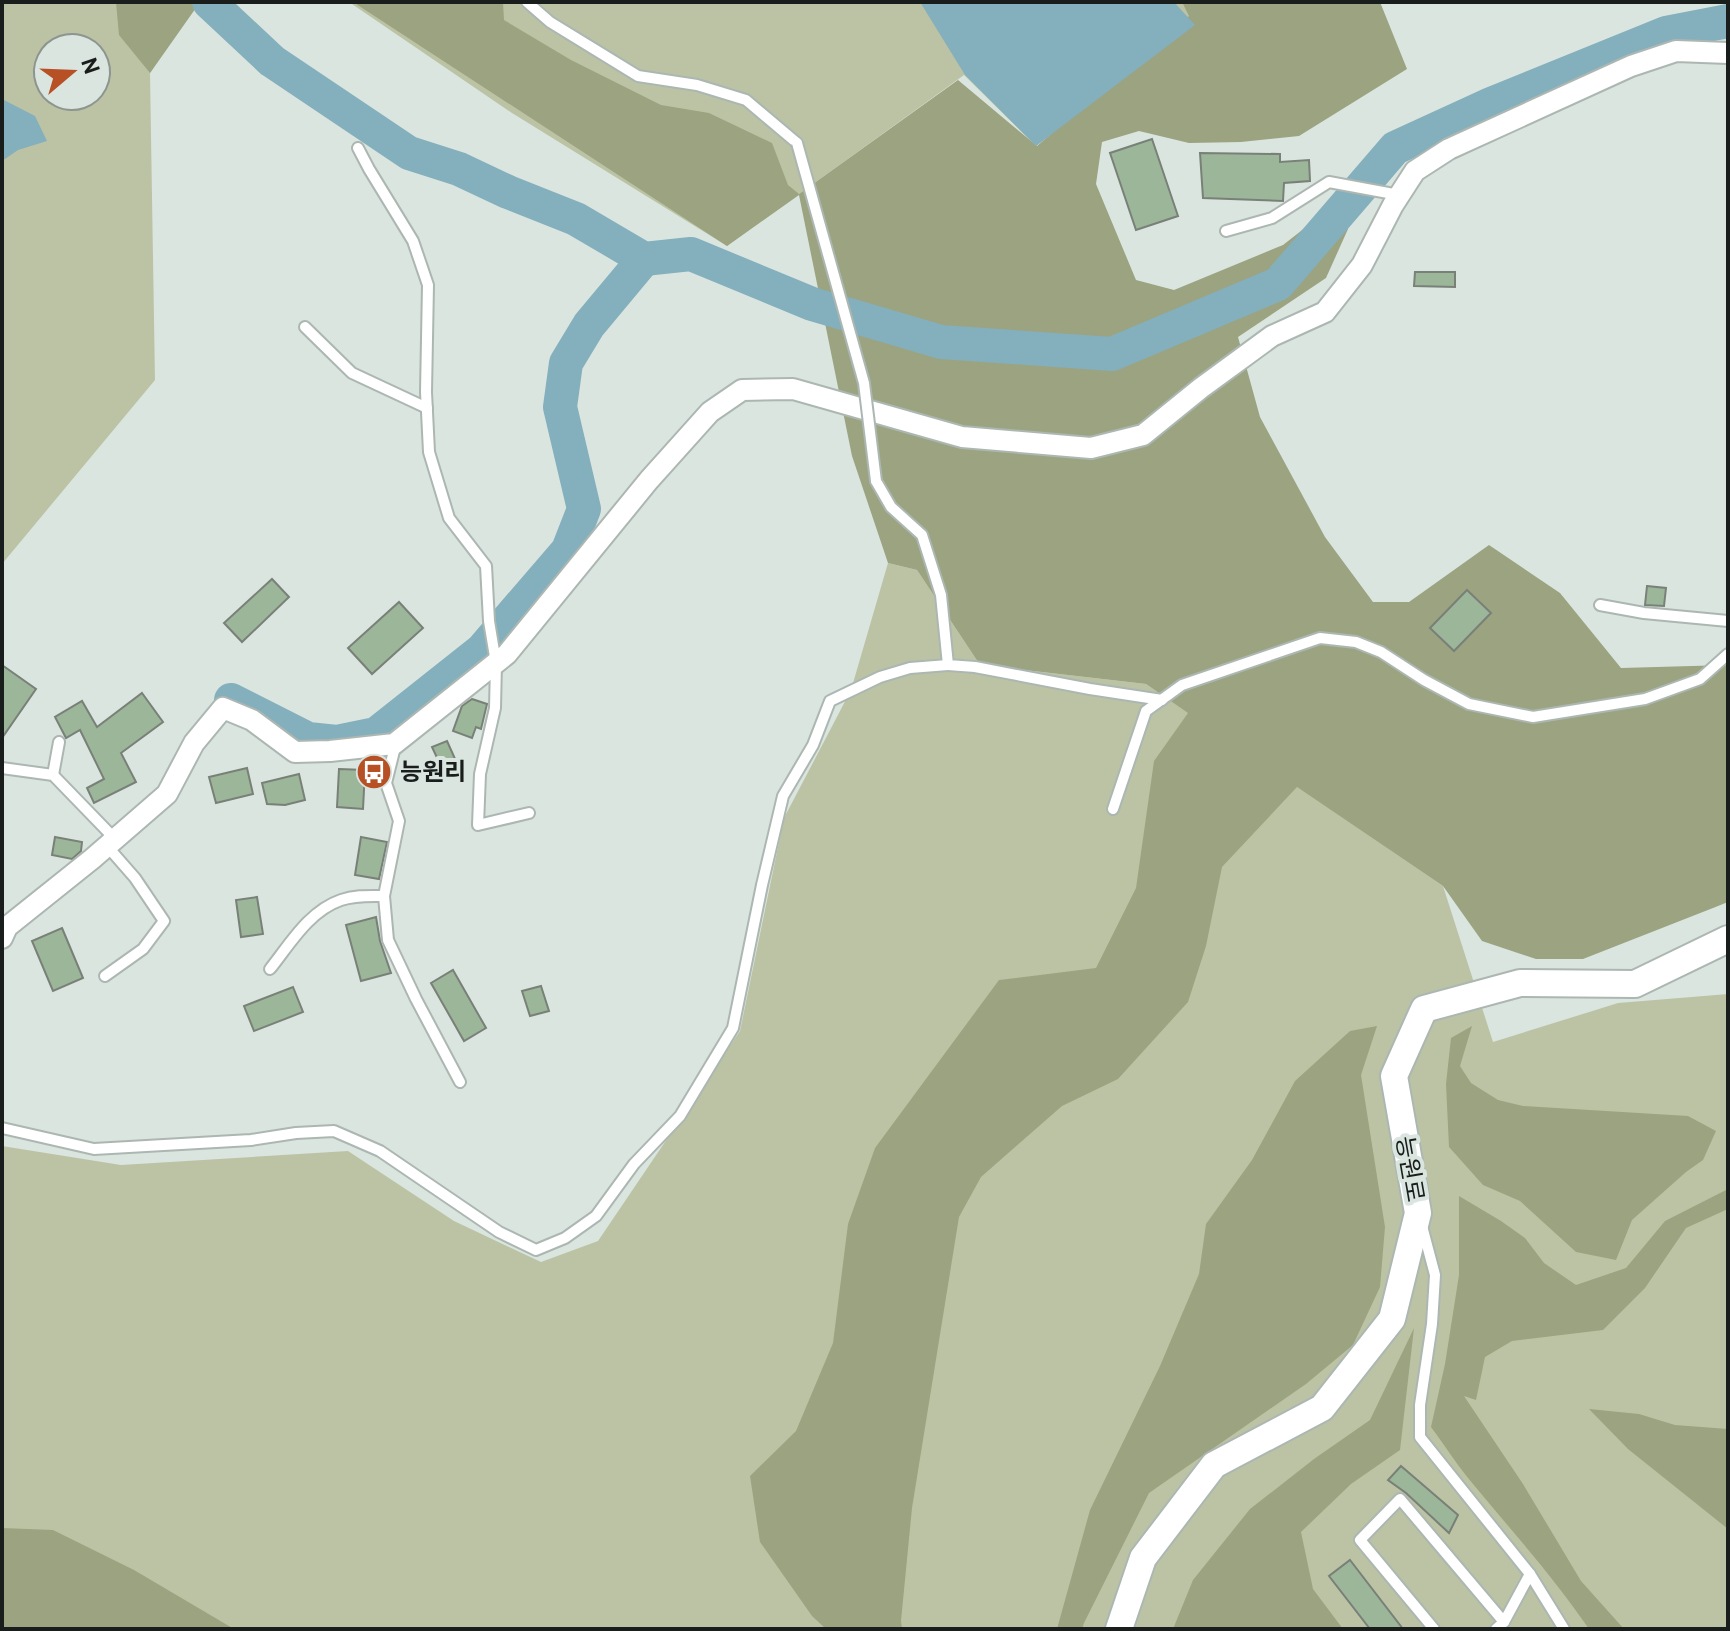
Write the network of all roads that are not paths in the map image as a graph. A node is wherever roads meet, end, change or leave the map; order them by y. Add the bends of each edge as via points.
1 (527, 2) edge
2 (1728, 53) edge
3 (358, 148) dead end
4 (1399, 195) junction
5 (1226, 231) dead end
6 (305, 327) dead end
7 (427, 408) junction
8 (1600, 605) dead end
9 (1728, 621) edge
10 (1728, 654) edge
11 (496, 663) junction
12 (948, 665) junction
13 (1162, 700) junction
14 (397, 741) junction
15 (59, 742) dead end
16 (2, 768) edge
17 (53, 775) junction
18 (1113, 809) dead end
19 (529, 813) dead end
20 (111, 842) junction
21 (384, 896) junction
22 (2, 938) edge
23 (1728, 939) edge
24 (270, 969) dead end
25 (105, 976) dead end
26 (460, 1082) dead end
27 (2, 1128) edge
28 (1418, 1213) junction
29 (1530, 1574) junction
30 (1500, 1626) edge
31 (1119, 1629) edge
32 (1434, 1629) edge
33 (1564, 1629) edge

1 - 12 lane, bridge via 638,76 697,85 746,100 797,143 864,383 876,481 891,507 922,535 941,595
2 - 4 street via 1676,51 1631,66 1449,149 1415,171
3 - 7 lane via 413,241 428,285
4 - 5 lane via 1329,182 1272,218
4 - 11 street via 1362,265 1325,312 1272,336 1143,435 1091,448 962,437 793,389 742,390 710,412
6 - 7 lane via 352,373
7 - 11 lane via 429,452 449,518 486,566
8 - 9 lane
10 - 13 lane via 1700,679 1645,699 1533,717 1469,704 1381,652 1356,642 1320,638 1182,685
11 - 14 street
11 - 19 lane via 478,825
12 - 13 lane
12 - 27 lane via 880,677 830,701 813,745 783,796 733,1028 680,1116 634,1164 596,1216 565,1238 536,1250 499,1232 380,1151 334,1131 94,1149
13 - 18 lane via 1146,711
14 - 20 street via 295,752 252,720 223,708 194,743 167,794
14 - 21 lane via 386,783 399,821
15 - 17 lane
16 - 17 lane
17 - 20 lane
20 - 22 street via 7,927
20 - 25 lane via 164,921 143,949
21 - 24 lane via 340,900 317,912
21 - 26 lane via 388,940
23 - 28 street, 능원로 via 1635,984 1520,983 1424,1009 1394,1076
28 - 29 lane via 1435,1275 1420,1437
28 - 31 street, 능원로 via 1392,1319 1322,1408 1214,1465 1143,1558
29 - 30 lane
29 - 33 lane
30 - 32 lane via 1400,1499 1360,1540

